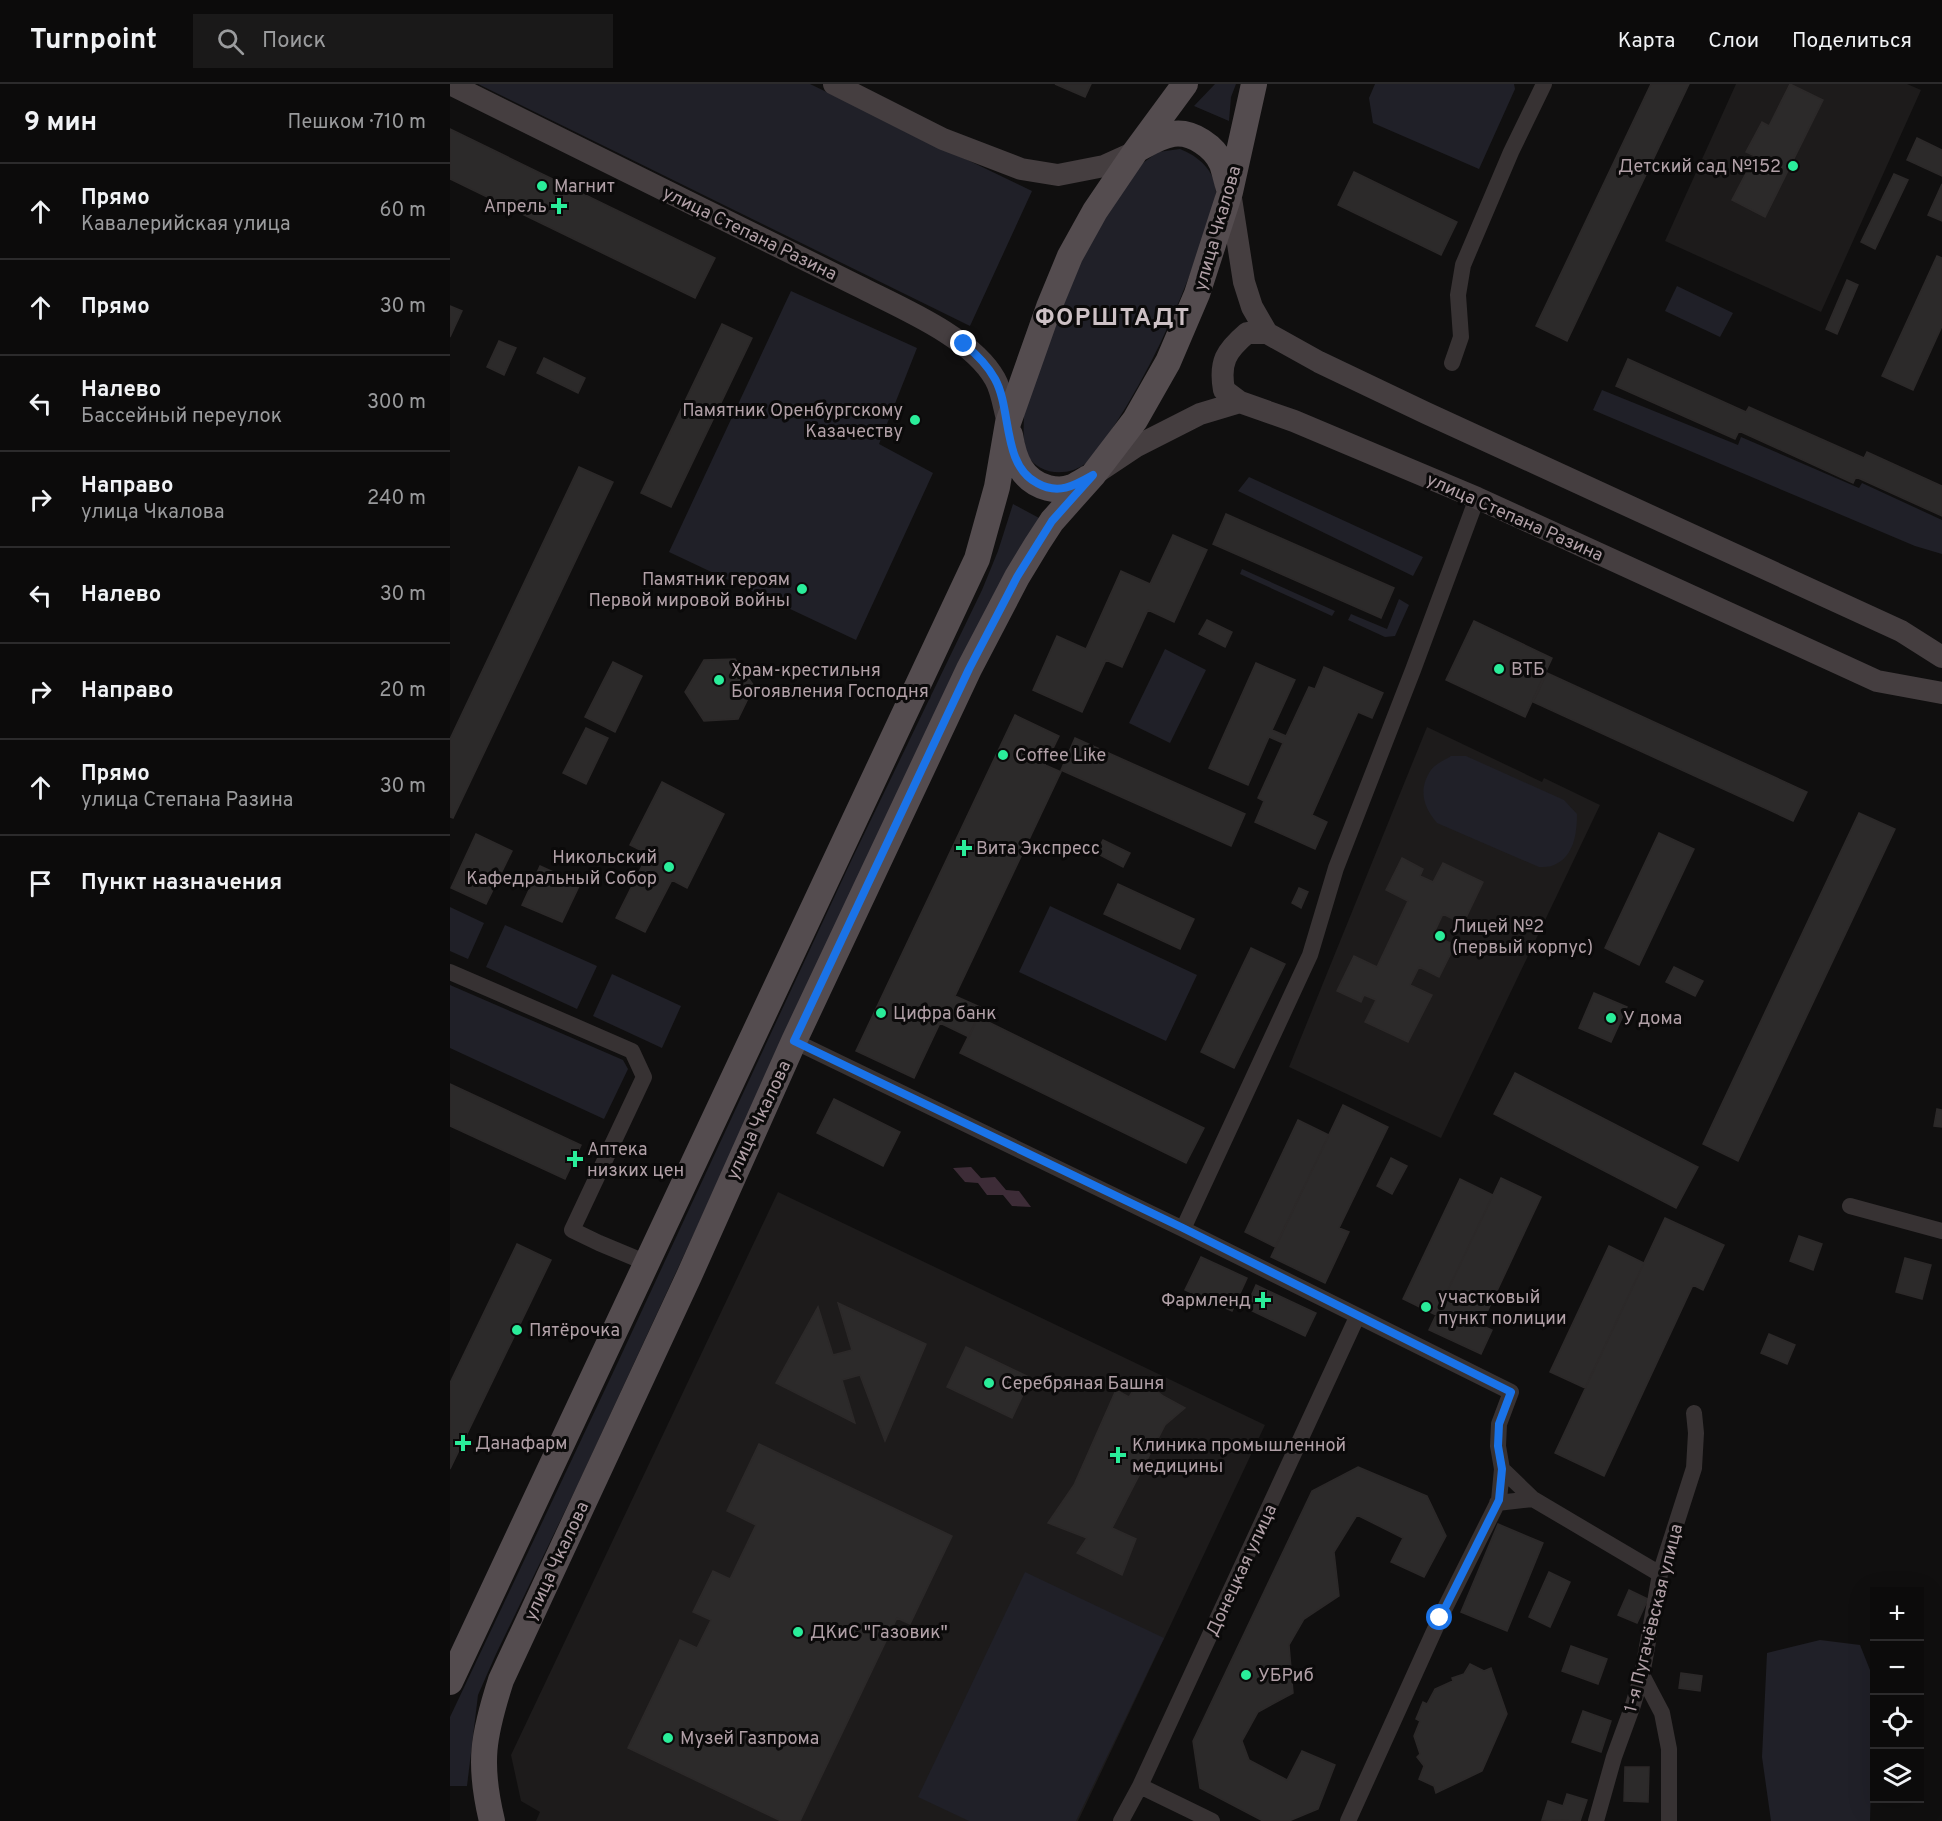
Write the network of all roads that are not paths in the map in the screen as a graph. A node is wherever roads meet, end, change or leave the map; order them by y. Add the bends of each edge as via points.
1 (450, 84) edge
2 (834, 84) edge
3 (1185, 84) edge
4 (1254, 84) edge
5 (1544, 84) edge
6 (1134, 152) junction
7 (1230, 192) junction
8 (1267, 333) junction
9 (1452, 363) dead end
10 (1240, 402) junction
11 (1008, 423) junction
12 (1093, 475) junction
13 (1476, 498) junction
14 (1942, 657) edge
15 (1942, 693) edge
16 (450, 972) edge
17 (794, 1041) junction
18 (1850, 1206) dead end
19 (1183, 1228) junction
20 (1942, 1231) edge
21 (647, 1263) junction
22 (1357, 1317) junction
23 (1694, 1413) dead end
24 (1502, 1469) junction
25 (1533, 1499) junction
26 (1497, 1503) junction
27 (1660, 1574) junction
28 (1642, 1675) junction
29 (450, 1682) edge
30 (1140, 1786) junction
31 (492, 1821) edge
32 (1121, 1821) edge
33 (1212, 1821) edge
34 (1348, 1821) edge
35 (1596, 1821) edge
36 (1669, 1821) edge

1 - 11 main road, улица Степана Разина via 858,286 964,344 995,379
2 - 6 main road via 943,139 1021,169 1058,175 1104,166
3 - 6 main road
4 - 7 main road, улица Чкалова
5 - 9 street via 1463,265 1458,295 1461,337
6 - 7 main road via 1175,133 1194,137 1213,149 1222,163
6 - 11 main road via 1070,255
7 - 8 main road via 1244,282
7 - 12 main road, улица Чкалова via 1197,294 1168,362 1135,420
8 - 10 main road via 1247,333 1229,349 1221,374 1224,390
8 - 14 main road via 1319,362 1901,631
10 - 12 main road via 1171,428
10 - 13 main road, улица Степана Разина
11 - 12 main road via 1012,452 1029,479 1056,490 1071,488
11 - 21 main road via 997,487 977,559
12 - 17 main road, улица Чкалова via 1052,521 1011,587
13 - 15 main road, улица Степана Разина via 1877,681
13 - 19 street via 1336,868 1310,955
16 - 21 street via 632,1051 644,1077 572,1230
17 - 19 street
17 - 31 main road, улица Чкалова via 501,1680 484,1743 485,1789
18 - 20 street
19 - 22 street
21 - 29 main road
22 - 24 street via 1511,1392 1499,1424
22 - 30 street, Донецкая улица
23 - 27 street, 1-я Пугачёвская улица via 1694,1468
24 - 25 street
24 - 26 street
25 - 26 street
25 - 27 street
26 - 34 street
27 - 28 street, 1-я Пугачёвская улица
28 - 35 street, 1-я Пугачёвская улица
28 - 36 street via 1662,1713 1669,1749
30 - 32 street, Донецкая улица
30 - 33 street

